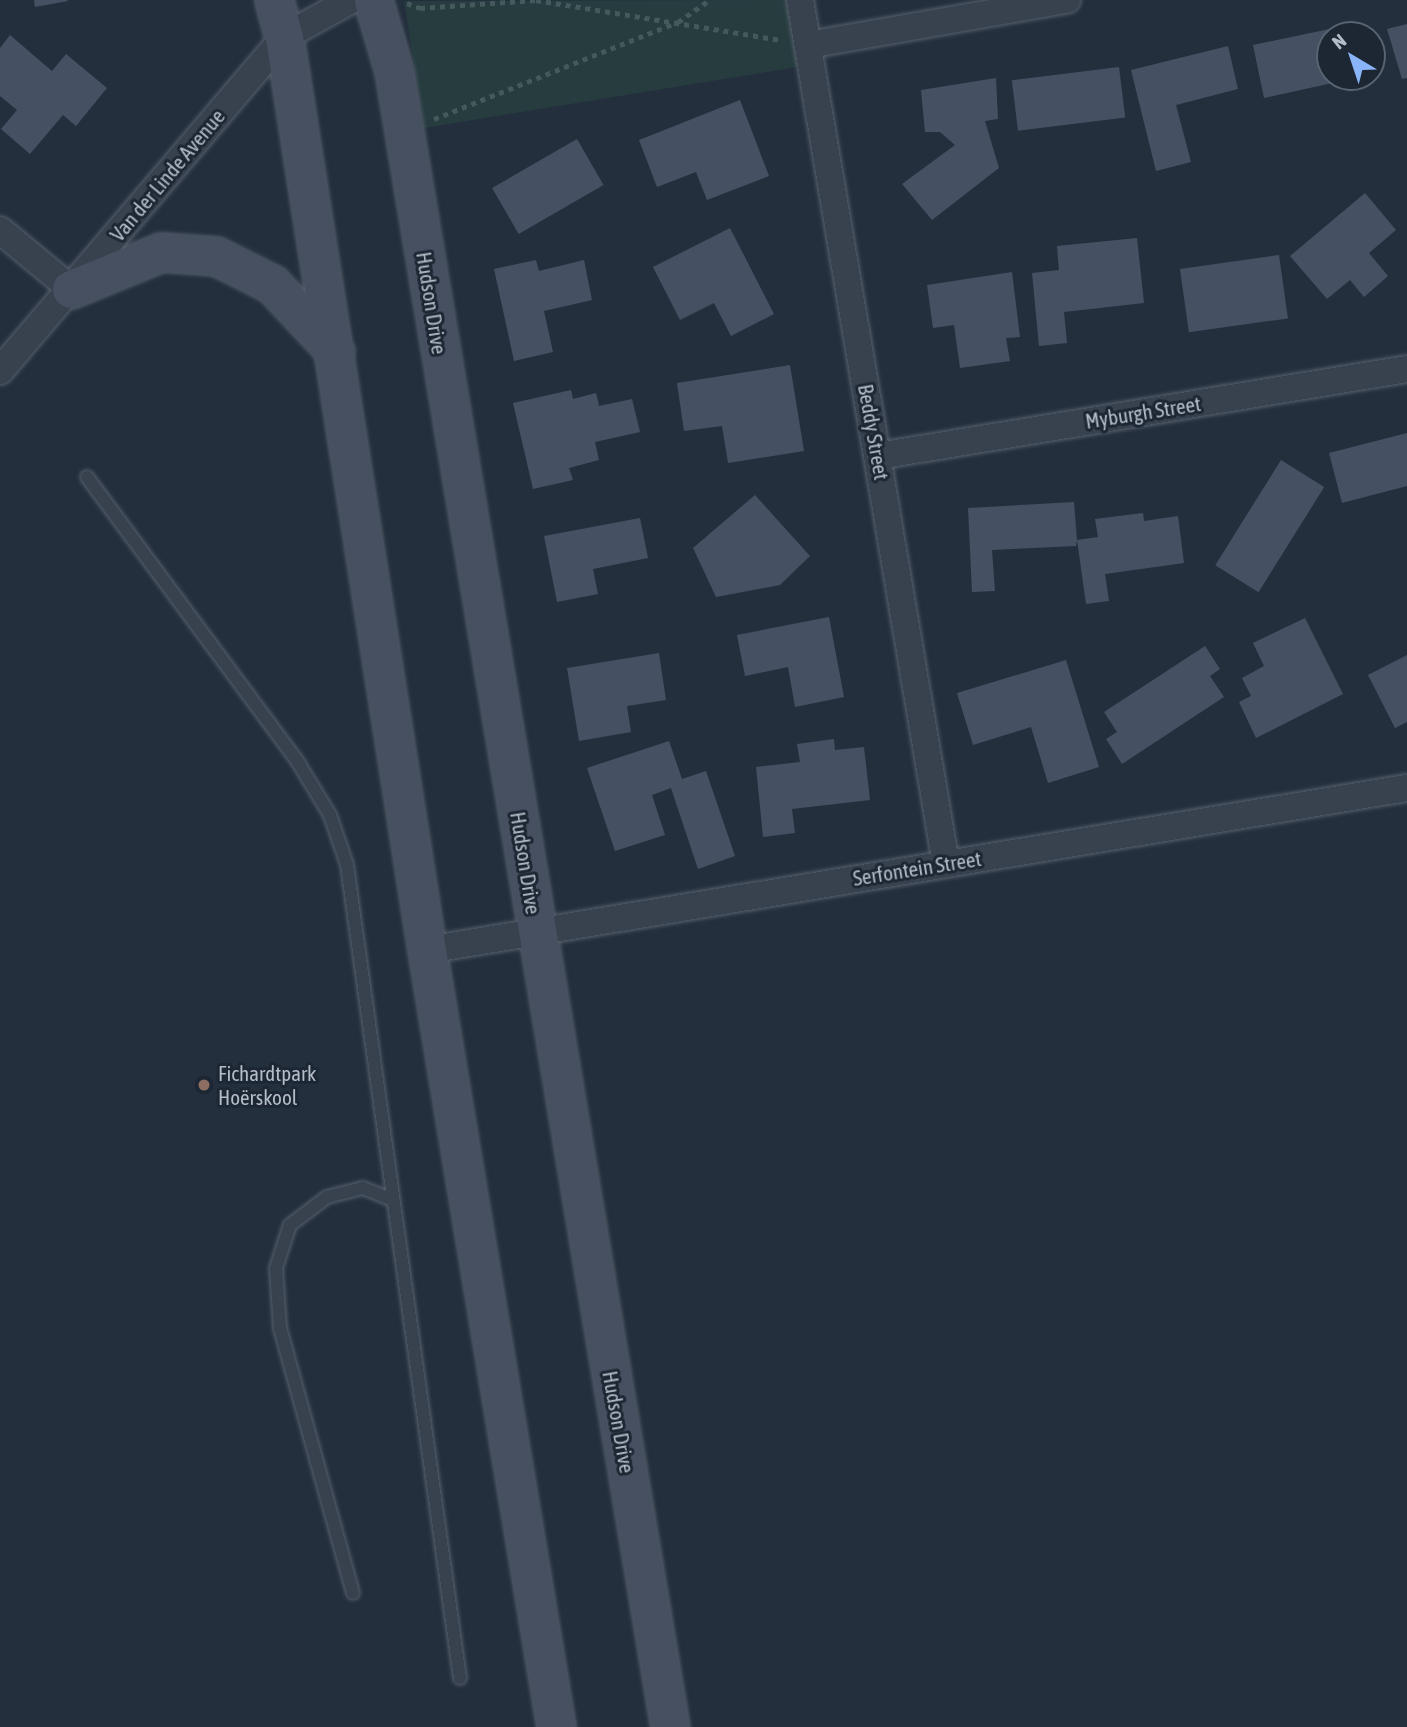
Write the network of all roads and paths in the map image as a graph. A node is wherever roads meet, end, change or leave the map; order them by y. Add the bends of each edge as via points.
1 (274, 0) edge
2 (351, 0) edge
3 (373, 0) edge
4 (398, 0) edge
5 (709, 0) edge
6 (800, 0) edge
7 (1067, 0) edge
8 (678, 22) junction
9 (284, 37) junction
10 (808, 45) junction
11 (404, 131) junction
12 (0, 230) edge
13 (71, 289) junction
14 (335, 351) junction
15 (1407, 369) edge
16 (0, 371) edge
17 (878, 456) junction
18 (87, 477) dead end
19 (1407, 788) edge
20 (946, 863) junction
21 (537, 931) junction
22 (427, 950) junction
23 (392, 1200) junction
24 (353, 1592) dead end
25 (460, 1678) dead end
26 (556, 1727) edge
27 (670, 1727) edge

1 - 9 street
2 - 9 street, Van der Linde Avenue
3 - 11 street, Hudson Drive via 394,71
4 - 8 path via 420,8 536,0
5 - 8 path
6 - 10 street, Beddy Street
7 - 10 street
8 - 10 path
8 - 11 path
9 - 13 street, Van der Linde Avenue
9 - 14 street
10 - 17 street, Beddy Street
11 - 21 street, Hudson Drive
12 - 13 street
13 - 14 street via 161,252 216,256 272,284
13 - 16 street, Van der Linde Avenue
14 - 22 street
15 - 17 street, Myburgh Street
17 - 20 street, Beddy Street
18 - 23 lane via 299,764 330,815 347,865
19 - 20 street, Serfontein Street
20 - 21 street, Serfontein Street
21 - 22 street, Serfontein Street
21 - 27 street, Hudson Drive
22 - 26 street
23 - 24 lane via 363,1188 327,1197 290,1225 276,1268 280,1328
23 - 25 lane

